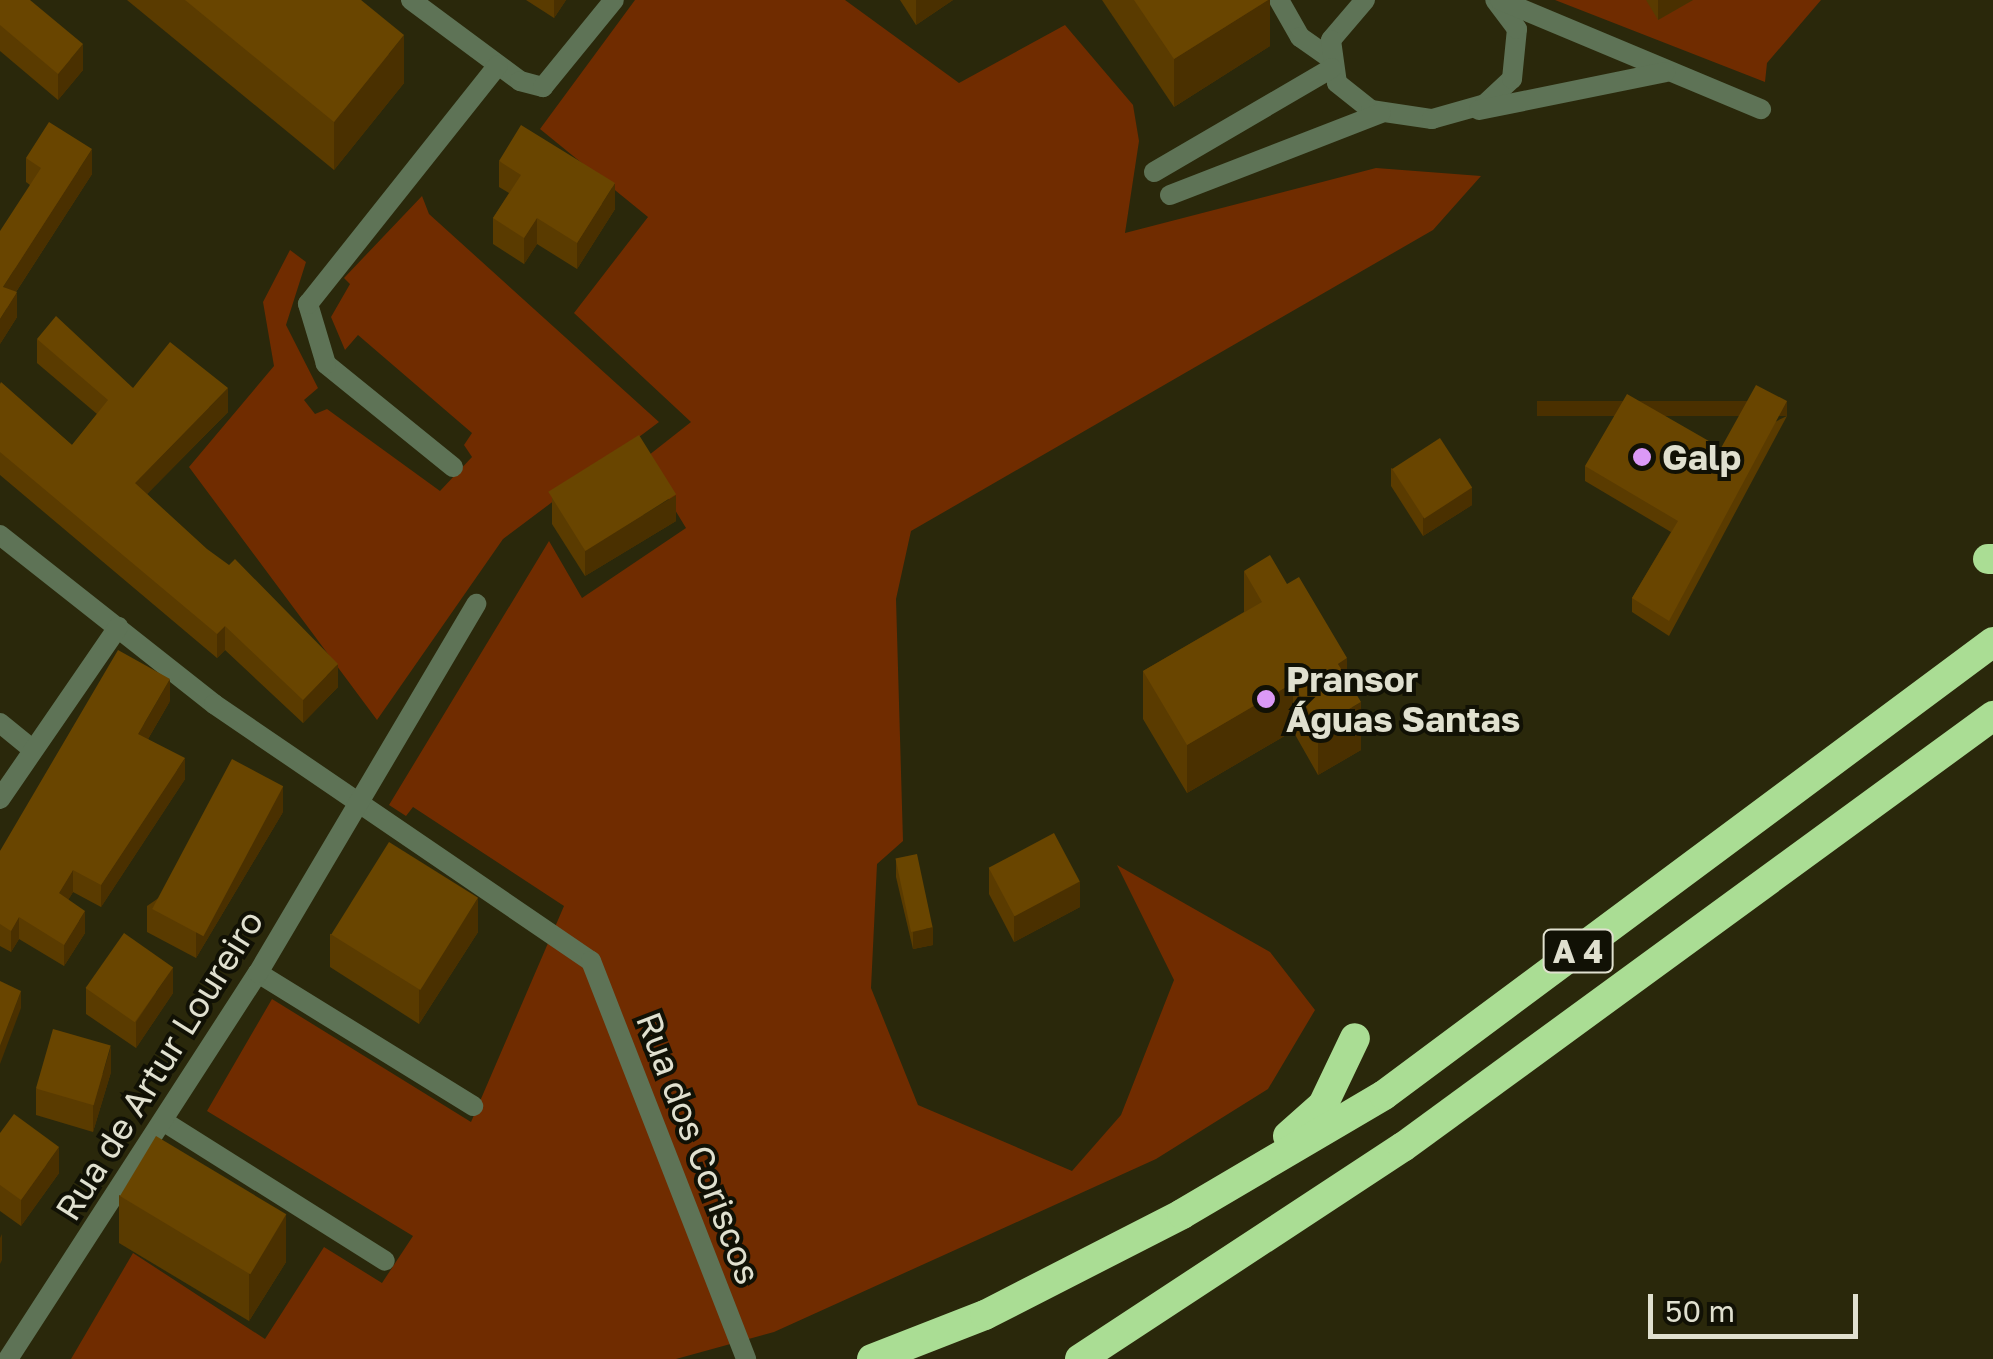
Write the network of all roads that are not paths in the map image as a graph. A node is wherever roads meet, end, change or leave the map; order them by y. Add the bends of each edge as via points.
1 (411, 0) edge
2 (614, 0) edge
3 (1280, 0) edge
4 (1366, 0) edge
5 (1498, 0) edge
6 (1331, 63) junction
7 (498, 65) junction
8 (1669, 71) junction
9 (1761, 109) dead end
10 (1472, 110) junction
11 (1381, 113) junction
12 (1154, 172) dead end
13 (1170, 195) dead end
14 (453, 468) dead end
15 (0, 535) edge
16 (476, 604) dead end
17 (118, 628) junction
18 (1993, 642) edge
19 (1993, 716) edge
20 (0, 724) edge
21 (31, 748) junction
22 (0, 799) edge
23 (359, 804) junction
24 (258, 973) junction
25 (1354, 1038) dead end
26 (473, 1106) dead end
27 (163, 1120) junction
28 (1182, 1214) junction
29 (384, 1261) dead end
30 (8, 1359) edge
31 (746, 1359) edge
32 (872, 1359) edge
33 (1080, 1359) edge

1 - 7 street
2 - 7 street via 543,87
3 - 6 street via 1300,37
4 - 6 street via 1337,24
5 - 8 street
5 - 10 street via 1517,29 1518,60 1497,98
6 - 11 street via 1349,96
6 - 12 street
7 - 14 street via 308,304 326,364
8 - 9 street
8 - 10 street
10 - 11 street via 1432,118
11 - 13 street
15 - 17 street
16 - 23 street, Rua de Artur Loureiro
17 - 21 street
17 - 23 street
18 - 28 highway, A 4 via 1384,1095
19 - 33 highway, A 4 via 1402,1146
20 - 21 street
21 - 22 street
23 - 24 street, Rua de Artur Loureiro
23 - 31 street, Rua dos Coriscos via 592,961
24 - 26 street
24 - 27 street, Rua de Artur Loureiro
25 - 28 highway via 1323,1105 1206,1186
27 - 29 street
27 - 30 street, Rua de Artur Loureiro
28 - 32 highway, A 4 via 985,1315

